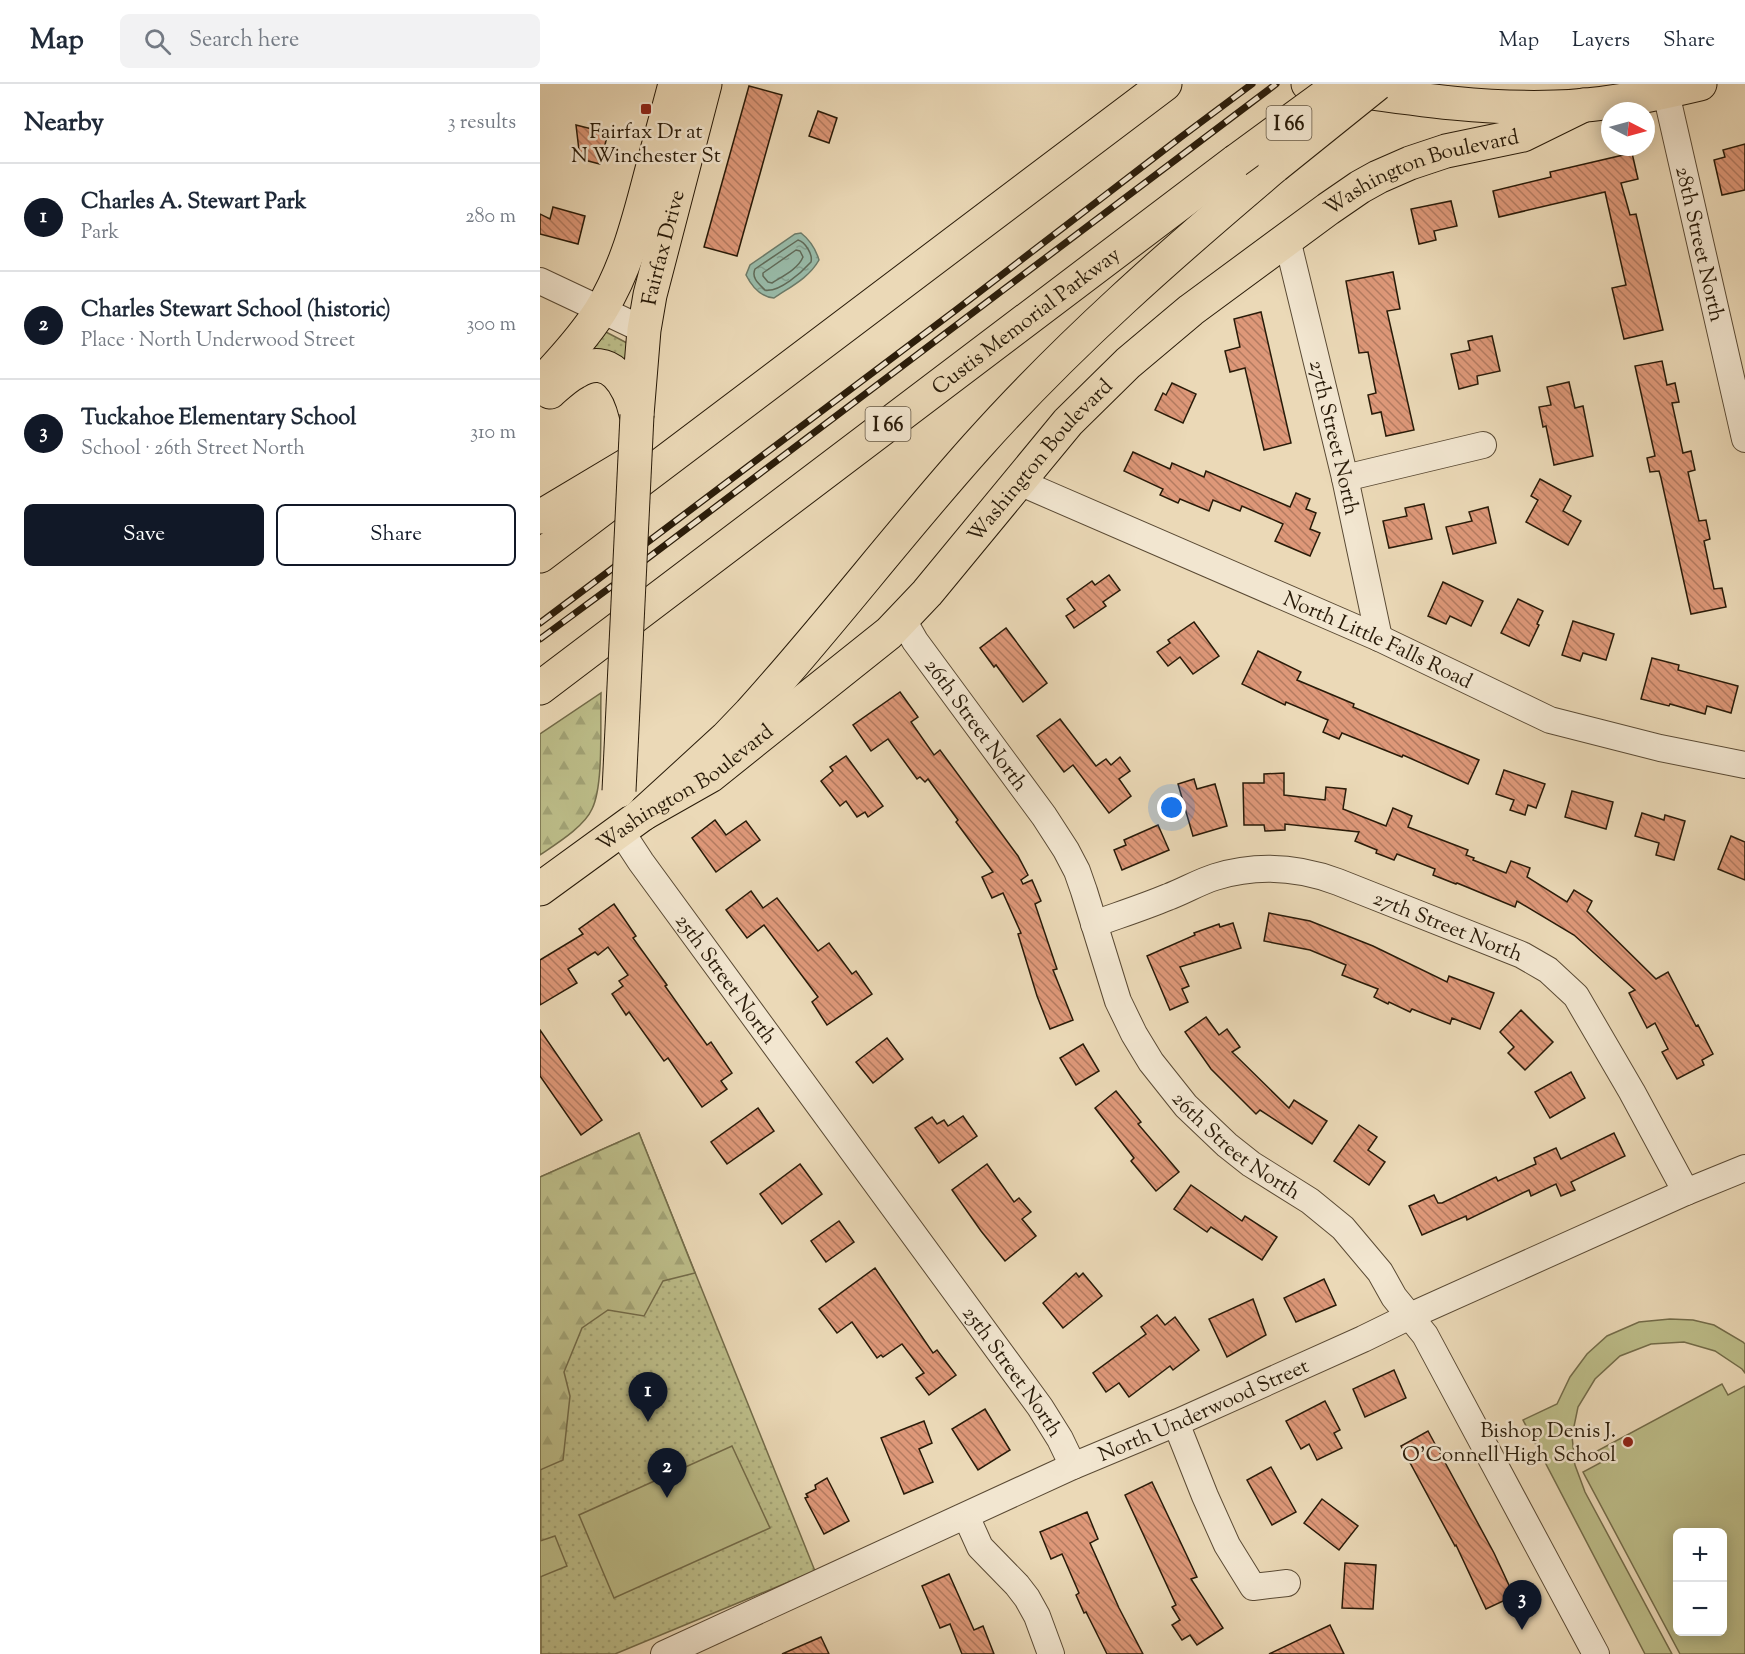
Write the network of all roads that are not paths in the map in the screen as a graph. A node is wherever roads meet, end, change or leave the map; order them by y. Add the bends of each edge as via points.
1 (675, 84) edge
2 (705, 84) edge
3 (1166, 84) edge
4 (1308, 84) edge
5 (1341, 84) edge
6 (1377, 84) edge
7 (1700, 84) edge
8 (1664, 88) edge
9 (1584, 105) junction
10 (1287, 239) junction
11 (540, 281) edge
12 (600, 311) junction
13 (644, 330) junction
14 (783, 372) junction
15 (540, 384) edge
16 (540, 399) edge
17 (637, 415) junction
18 (1745, 439) edge
19 (1484, 445) dead end
20 (1345, 478) junction
21 (1019, 482) junction
22 (540, 517) edge
23 (540, 556) edge
24 (903, 620) junction
25 (1379, 638) junction
26 (540, 688) edge
27 (1745, 765) edge
28 (631, 822) junction
29 (540, 889) edge
30 (1094, 924) junction
31 (1745, 1168) edge
32 (1686, 1192) junction
33 (1410, 1316) junction
34 (1176, 1423) junction
35 (1073, 1466) junction
36 (966, 1516) junction
37 (1287, 1583) dead end
38 (671, 1653) edge
39 (1051, 1654) edge
40 (1596, 1654) edge

1 - 12 main road, Fairfax Drive via 624,264
2 - 13 main road, Fairfax Drive
3 - 14 main road
4 - 9 main road via 1472,105
5 - 26 main road, Custis Memorial Parkway / I 66, bridge
6 - 28 main road, bridge via 1275,166 1128,295 1029,391 933,496 750,713
7 - 8 main road
8 - 9 main road
8 - 18 street, 28th Street North
9 - 10 main road, Washington Boulevard via 1523,135 1446,152 1394,169 1360,187
10 - 20 street, 27th Street North
10 - 21 main road, Washington Boulevard via 1170,326 1128,363 1068,422
11 - 12 street
12 - 13 street
12 - 15 main road, Fairfax Drive
13 - 17 main road, Fairfax Drive
14 - 22 main road
14 - 23 main road
16 - 17 main road via 578,370 606,367 621,378
17 - 28 main road, bridge via 618,810
19 - 20 street
20 - 25 street, 27th Street North
21 - 24 main road, Washington Boulevard
21 - 25 street, North Little Falls Road
24 - 28 main road, Washington Boulevard via 710,776
24 - 30 street, 26th Street North via 1059,838 1077,871
25 - 27 street, North Little Falls Road via 1550,720
28 - 29 main road, Washington Boulevard
28 - 35 street, 25th Street North via 641,862 1040,1407
30 - 32 street, 27th Street North via 1223,875 1292,869 1338,882 1522,955 1548,970 1576,996
30 - 33 street, 26th Street North via 1124,1014 1147,1056 1174,1092 1245,1160 1311,1201 1338,1224 1361,1248
31 - 32 street, North Underwood Street
32 - 33 street, North Underwood Street
33 - 34 street, North Underwood Street
33 - 40 street, 26th Street North via 1425,1335
34 - 35 street, North Underwood Street
34 - 37 street via 1227,1545 1253,1587
35 - 36 street, North Underwood Street
36 - 38 street, North Underwood Street
36 - 39 street via 980,1547 1027,1598

